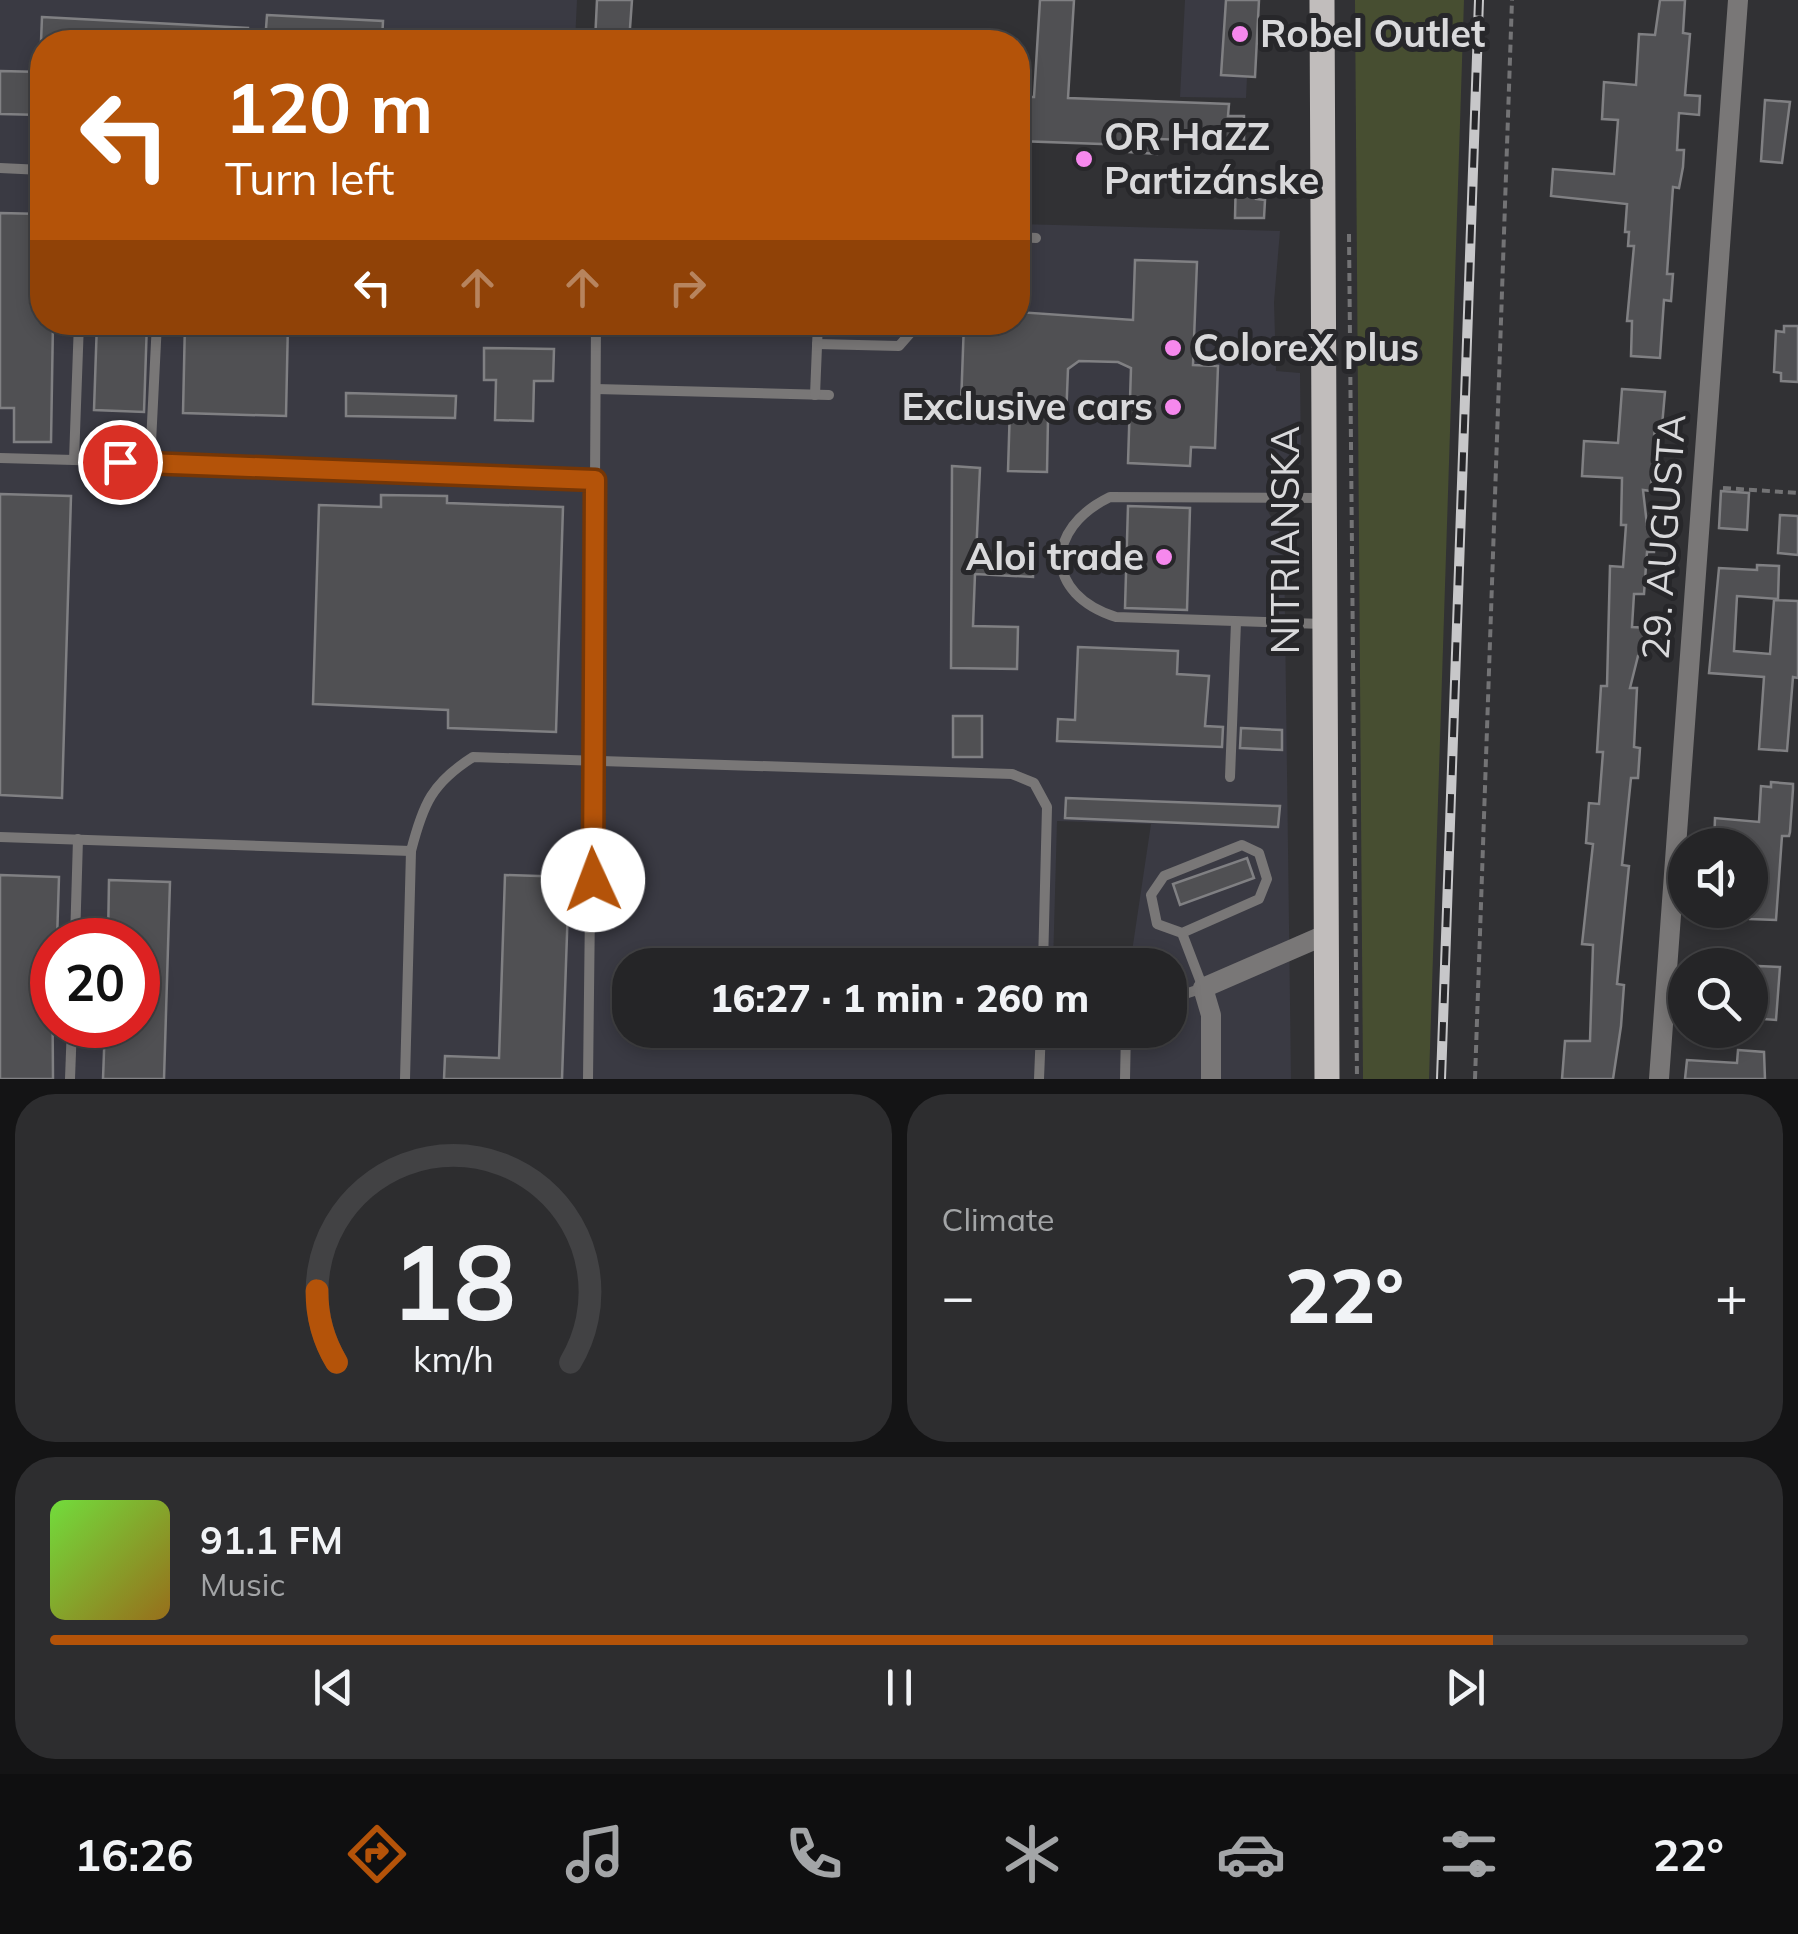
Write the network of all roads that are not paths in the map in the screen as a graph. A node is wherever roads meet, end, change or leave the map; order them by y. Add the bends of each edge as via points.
1 (1322, 0) edge
2 (1738, 0) edge
3 (0, 168) edge
4 (30, 169) edge
5 (1030, 238) edge
6 (1036, 238) dead end
7 (79, 335) edge
8 (155, 335) edge
9 (596, 335) edge
10 (818, 335) edge
11 (909, 335) edge
12 (818, 344) junction
13 (596, 389) junction
14 (815, 395) junction
15 (829, 396) dead end
16 (0, 458) edge
17 (74, 460) junction
18 (150, 463) junction
19 (595, 480) junction
20 (1324, 498) junction
21 (1236, 622) junction
22 (1324, 624) junction
23 (593, 759) junction
24 (1230, 776) dead end
25 (0, 836) edge
26 (78, 839) junction
27 (411, 851) junction
28 (76, 918) edge
29 (1182, 932) junction
30 (1325, 935) junction
31 (1043, 948) edge
32 (1203, 988) junction
33 (1187, 993) edge
34 (71, 1048) edge
35 (1040, 1048) edge
36 (1125, 1048) edge
37 (70, 1079) edge
38 (405, 1079) edge
39 (588, 1079) edge
40 (1039, 1079) edge
41 (1124, 1079) edge
42 (1211, 1079) edge
43 (1327, 1079) edge
44 (1659, 1079) edge

1 - 20 main road, NITRIANSKA
2 - 44 street, 29. AUGUSTA
3 - 4 lane
5 - 6 lane
7 - 17 lane
8 - 18 lane
9 - 13 lane
10 - 12 lane
11 - 12 lane via 899,346
12 - 14 lane
13 - 14 lane
13 - 19 lane
14 - 15 lane
16 - 17 lane
17 - 18 lane
18 - 19 lane
19 - 23 lane
20 - 21 lane via 1124,495 1088,508 1073,525 1064,544 1063,576 1073,596 1093,610 1116,617
20 - 22 main road, NITRIANSKA
21 - 22 lane
21 - 24 lane
22 - 30 main road, NITRIANSKA
23 - 27 lane via 474,758 441,778
23 - 31 lane via 1012,774 1034,782 1047,807
23 - 39 lane
25 - 26 lane
26 - 27 lane
26 - 28 lane
27 - 38 lane
29 - 29 lane via 1259,899 1267,879 1259,854 1242,845 1164,876 1151,895 1157,924
29 - 32 lane
30 - 32 street
30 - 43 main road, NITRIANSKA
32 - 33 lane
32 - 42 street via 1211,1015
34 - 37 lane
35 - 40 lane
36 - 41 lane

